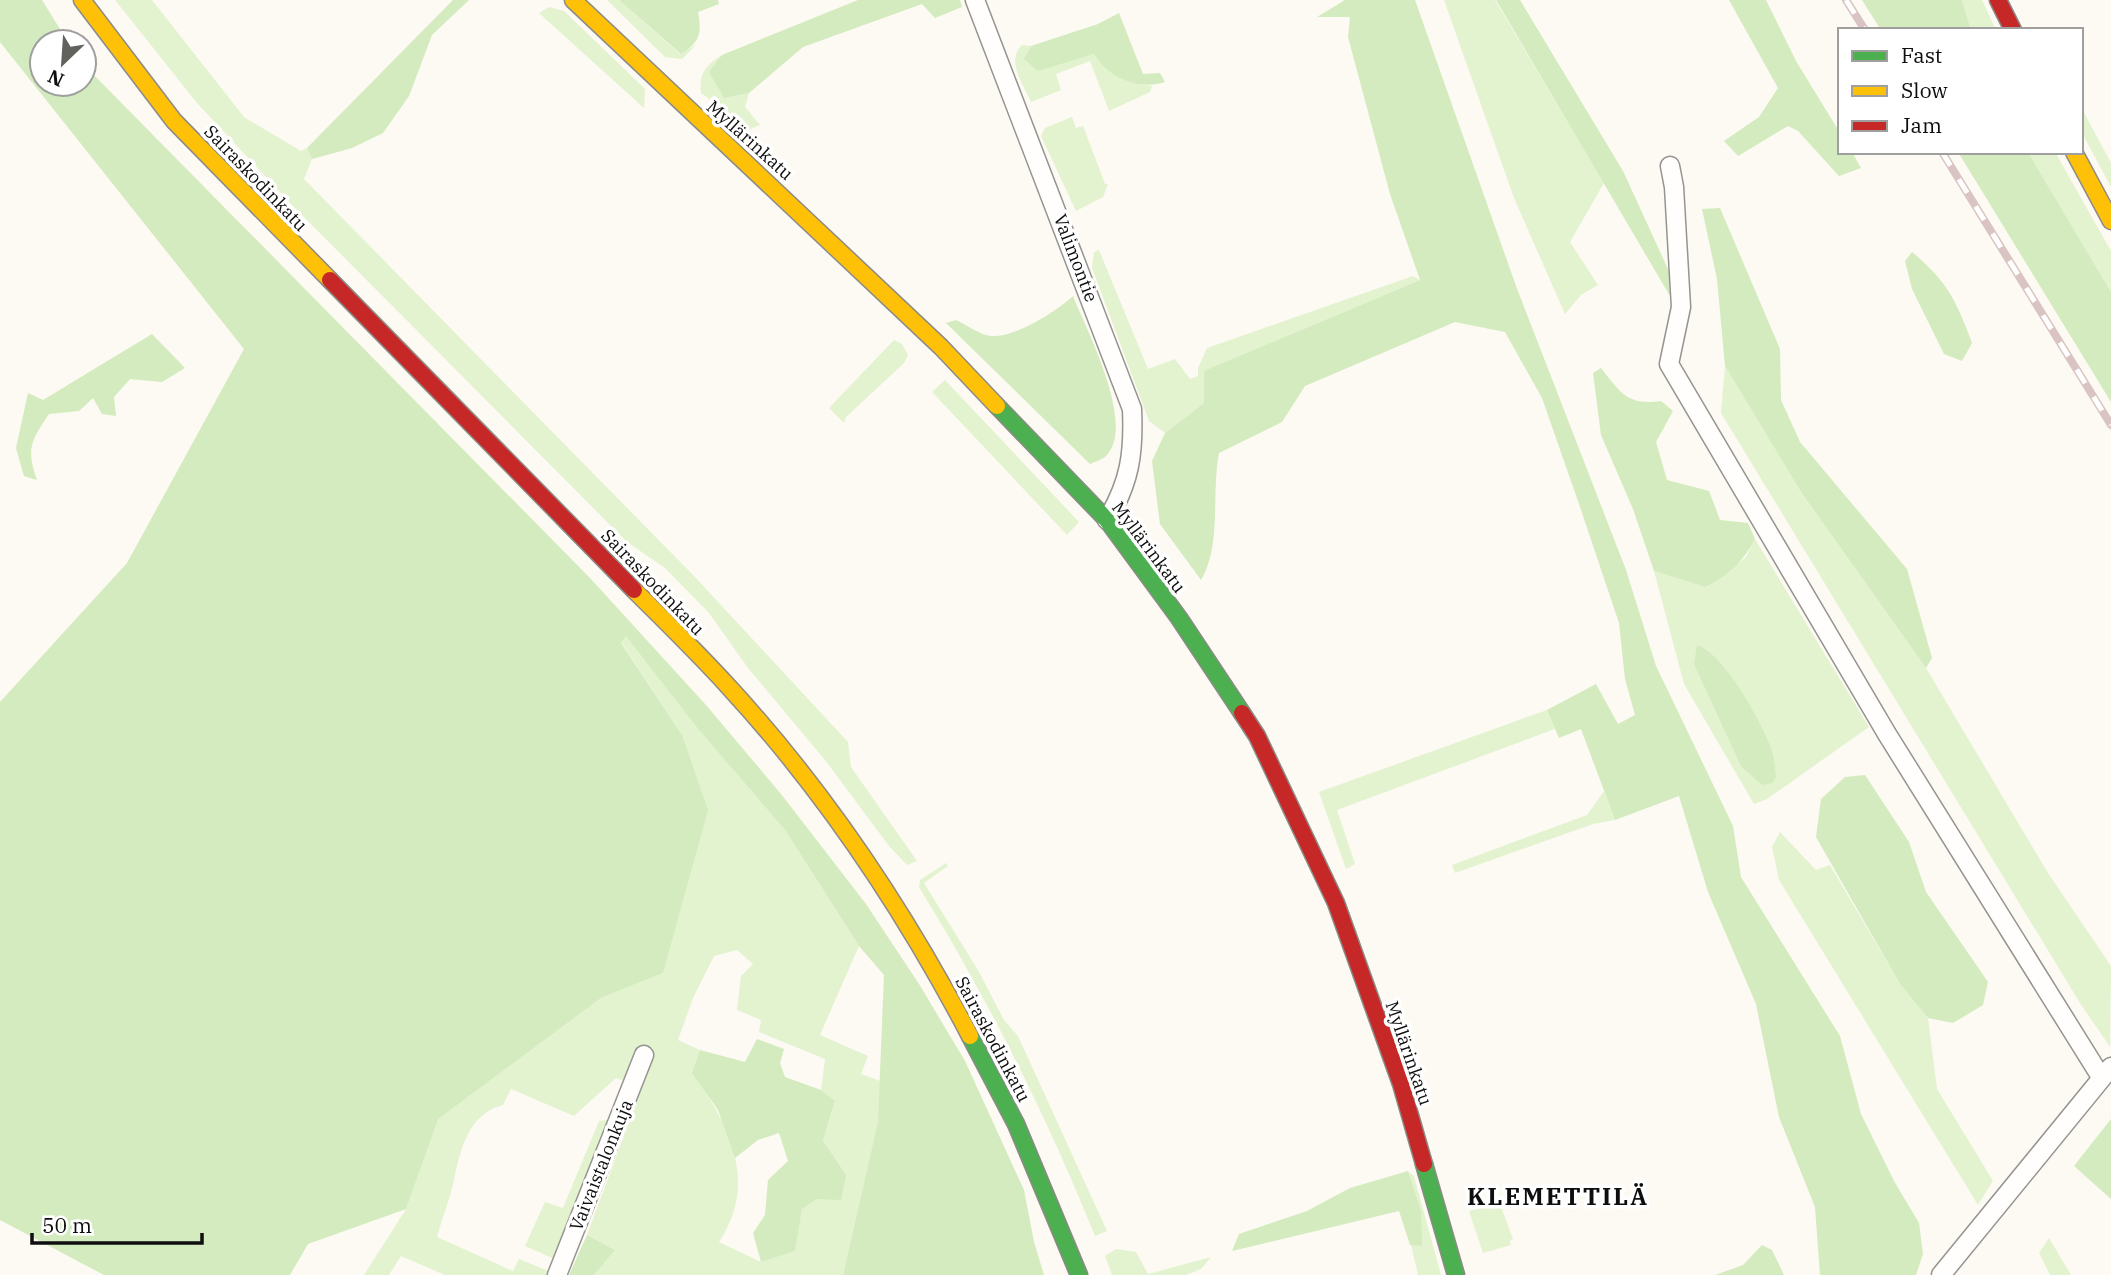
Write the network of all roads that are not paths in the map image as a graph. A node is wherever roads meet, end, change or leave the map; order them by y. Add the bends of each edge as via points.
1 (82, 0) edge
2 (573, 0) edge
3 (975, 0) edge
4 (1998, 0) edge
5 (2012, 28) edge
6 (2075, 154) edge
7 (1670, 166) dead end
8 (2111, 221) edge
9 (1107, 520) junction
10 (644, 1055) dead end
11 (2106, 1072) edge
12 (557, 1275) edge
13 (1079, 1275) edge
14 (1456, 1275) edge
15 (1941, 1275) edge

1 - 13 main road, Sairaskodinkatu via 174,121 728,686 803,777 886,888 937,974 1016,1125
2 - 9 main road, Myllärinkatu via 865,272
3 - 9 street, Valimontie via 1132,409 1134,449 1121,496
4 - 5 main road
6 - 8 main road
7 - 11 street via 1681,307 1669,364 1880,723
9 - 14 main road, Myllärinkatu via 1257,736 1336,903 1401,1084
10 - 12 street, Vaivaistalonkuja
11 - 15 street

